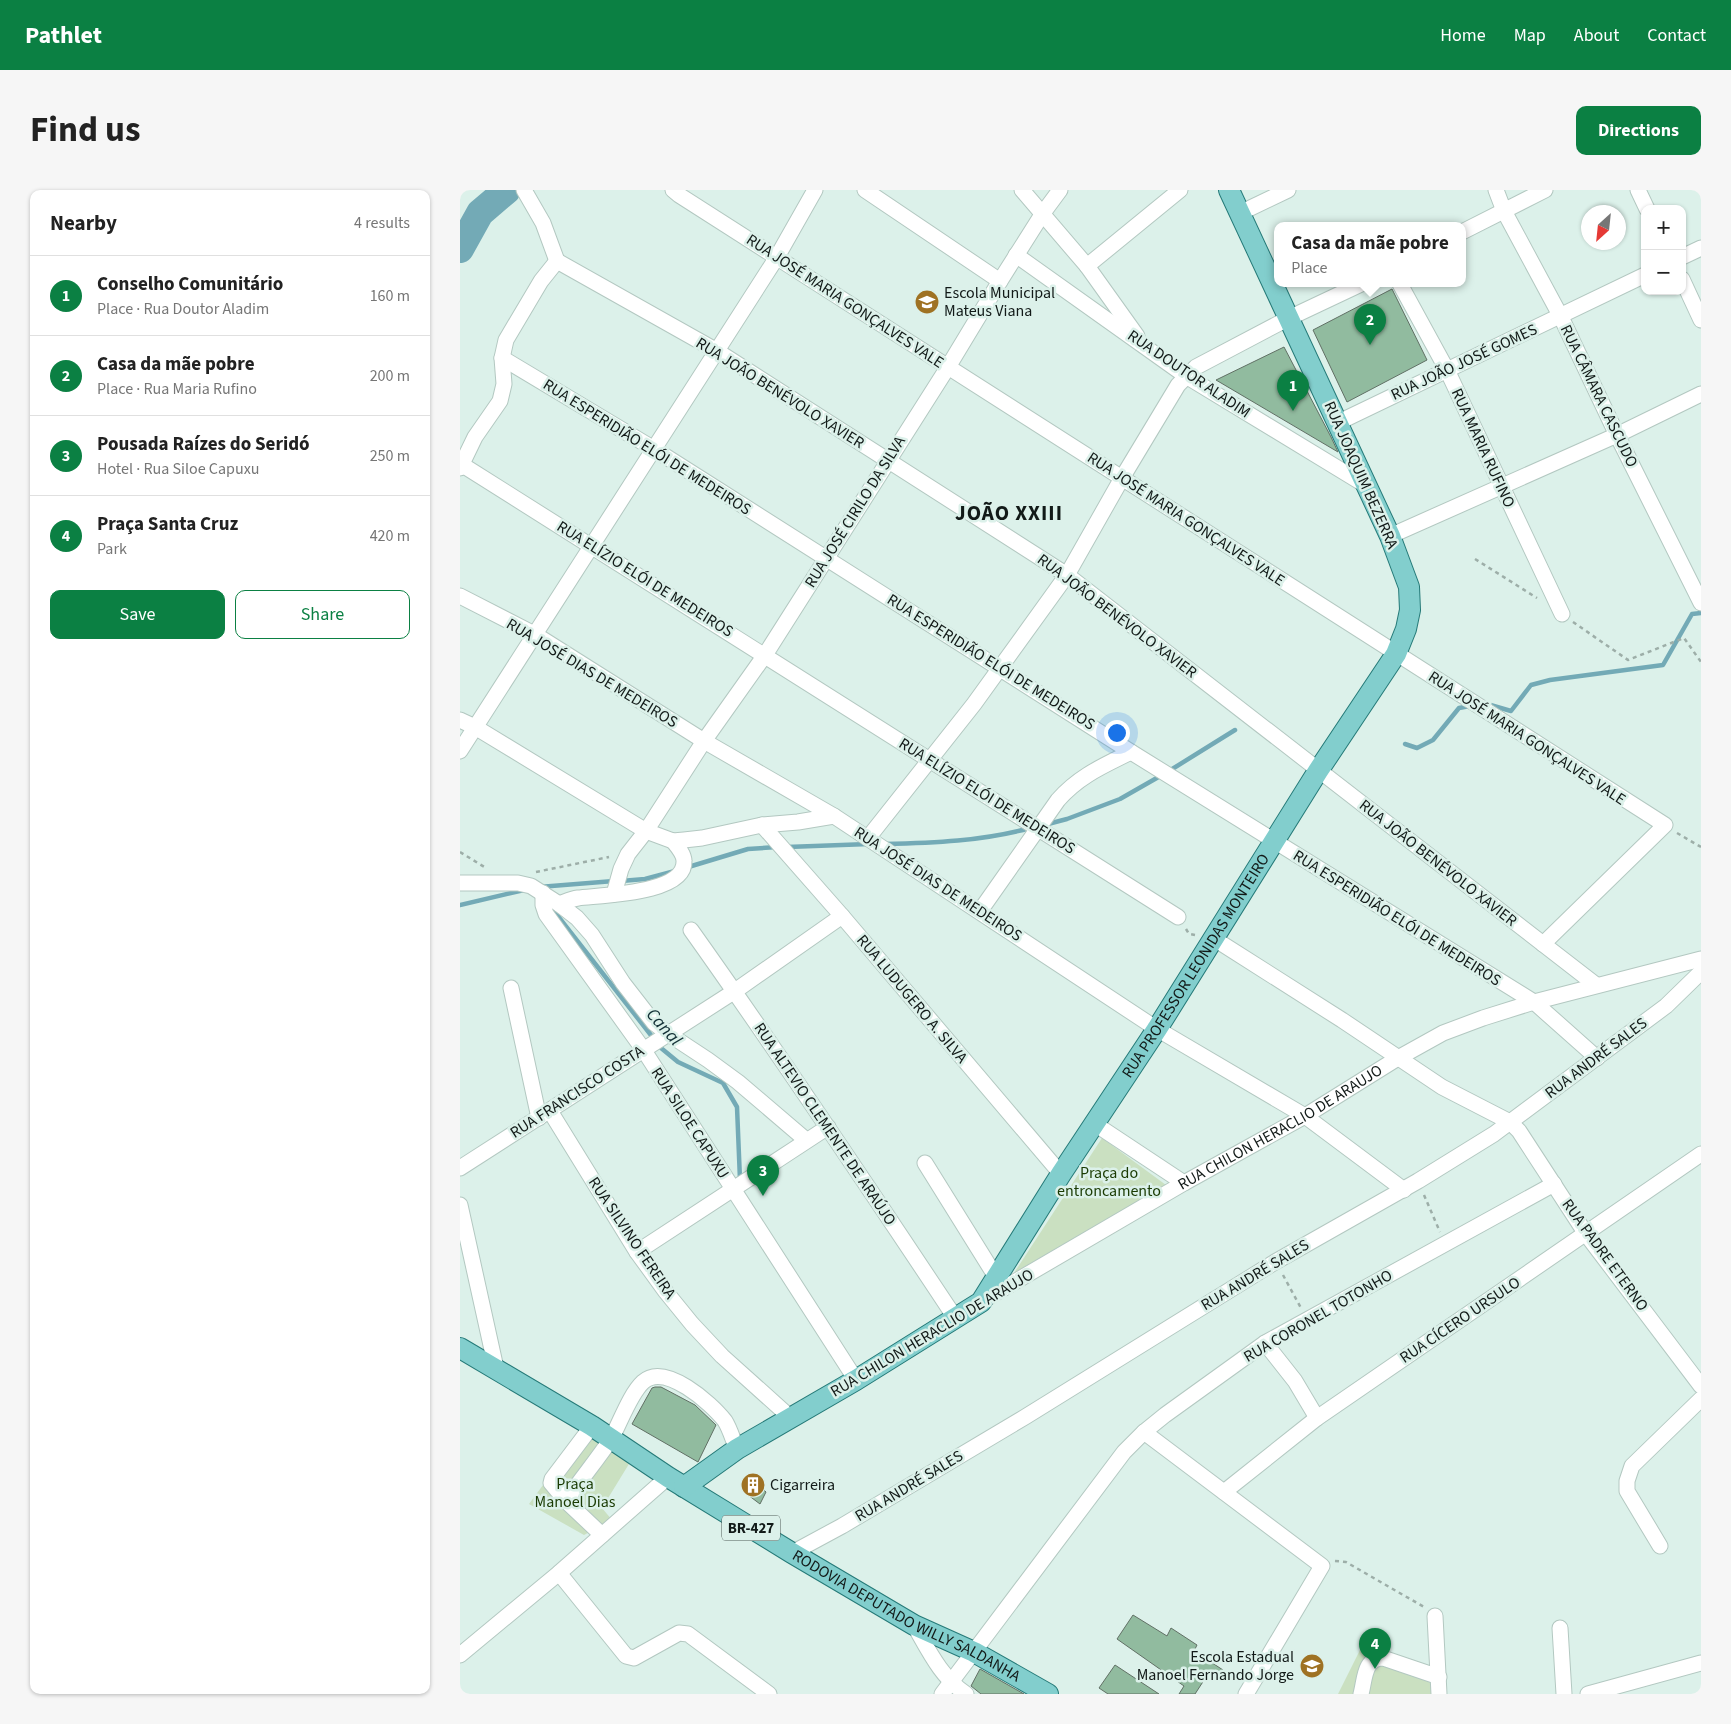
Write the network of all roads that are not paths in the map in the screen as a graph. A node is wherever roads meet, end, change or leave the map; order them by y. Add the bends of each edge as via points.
1 (524, 190) edge
2 (673, 190) edge
3 (815, 190) edge
4 (865, 190) edge
5 (1022, 190) edge
6 (1060, 190) edge
7 (1180, 190) edge
8 (1229, 190) edge
9 (1288, 190) edge
10 (1496, 190) edge
11 (1545, 190) edge
12 (1638, 190) edge
13 (1645, 205) edge
14 (1504, 210) junction
15 (1043, 213) junction
16 (1240, 213) junction
17 (1466, 230) edge
18 (1701, 248) edge
19 (1686, 255) edge
20 (1016, 256) junction
21 (777, 257) junction
22 (557, 261) junction
23 (1087, 266) junction
24 (1641, 277) edge
25 (1000, 281) junction
26 (1274, 286) edge
27 (1275, 287) edge
28 (1355, 287) edge
29 (1402, 287) edge
30 (1686, 288) edge
31 (1561, 317) junction
32 (1289, 318) junction
33 (1701, 320) edge
34 (1143, 345) junction
35 (717, 351) junction
36 (502, 358) junction
37 (948, 367) junction
38 (1447, 370) junction
39 (1186, 376) junction
40 (1701, 394) edge
41 (1337, 423) junction
42 (1617, 435) junction
43 (654, 449) junction
44 (887, 461) junction
45 (461, 466) edge
46 (1122, 478) junction
47 (1367, 486) junction
48 (1502, 486) junction
49 (1390, 536) junction
50 (593, 546) junction
51 (826, 558) junction
52 (1067, 574) junction
53 (460, 596) edge
54 (1701, 603) edge
55 (1562, 614) road end
56 (1406, 629) joint
57 (536, 635) junction
58 (1396, 654) junction
59 (765, 655) junction
60 (1001, 668) junction
61 (460, 720) edge
62 (475, 727) junction
63 (704, 741) junction
64 (460, 751) edge
65 (1131, 752) junction
66 (929, 759) junction
67 (1318, 771) junction
68 (834, 816) junction
69 (762, 825) junction
70 (1039, 828) junction
71 (646, 832) junction
72 (868, 838) junction
73 (673, 841) junction
74 (1275, 842) junction
75 (460, 883) edge
76 (543, 893) junction
77 (614, 894) junction
78 (559, 904) junction
79 (980, 911) junction
80 (842, 916) junction
81 (1178, 917) road end
82 (691, 930) dead end
83 (1213, 938) junction
84 (1543, 944) junction
85 (1701, 959) edge
86 (1701, 972) edge
87 (1596, 985) junction
88 (511, 988) dead end
89 (735, 991) junction
90 (1534, 1002) junction
91 (1158, 1029) junction
92 (667, 1033) junction
93 (643, 1049) junction
94 (1398, 1058) junction
95 (1597, 1058) junction
96 (545, 1114) junction
97 (1305, 1116) junction
98 (1510, 1122) junction
99 (1095, 1124) junction
100 (828, 1127) junction
101 (806, 1140) junction
102 (1701, 1154) edge
103 (925, 1163) dead end
104 (460, 1168) edge
105 (1061, 1174) junction
106 (1184, 1183) junction
107 (1554, 1184) junction
108 (734, 1190) junction
109 (1404, 1190) junction
110 (460, 1205) edge
111 (1586, 1234) junction
112 (637, 1252) junction
113 (996, 1277) junction
114 (981, 1302) junction
115 (956, 1319) junction
116 (1265, 1343) junction
117 (460, 1348) edge
118 (496, 1368) junction
119 (856, 1380) junction
120 (1701, 1386) edge
121 (1701, 1399) edge
122 (791, 1418) junction
123 (1317, 1418) junction
124 (592, 1426) junction
125 (1144, 1432) junction
126 (611, 1438) junction
127 (737, 1449) junction
128 (676, 1482) junction
129 (1224, 1492) junction
130 (566, 1501) junction
131 (602, 1535) junction
132 (1660, 1546) dead end
133 (792, 1553) junction
134 (559, 1573) junction
135 (1435, 1616) road end
136 (914, 1625) junction
137 (1560, 1628) dead end
138 (974, 1652) junction
139 (460, 1655) edge
140 (1701, 1663) edge
141 (1439, 1677) junction
142 (946, 1688) edge
143 (770, 1694) edge
144 (966, 1694) edge
145 (1048, 1694) edge
146 (1246, 1694) edge
147 (1362, 1694) edge
148 (1439, 1694) edge
149 (1564, 1694) edge
150 (1588, 1694) edge

1 - 22 street via 543,223
2 - 21 street, RUA JOSÉ MARIA GONÇALVES VALE
3 - 21 street
4 - 25 street
5 - 15 street
6 - 15 street, RUA JOSÉ CIRILO DA SILVA
7 - 23 street
8 - 16 main road, RUA JOAQUIM BEZERRA
9 - 16 street
10 - 14 street, RUA CÂMARA CASCUDO
11 - 14 street
12 - 13 street
14 - 17 street
14 - 31 street, RUA CÂMARA CASCUDO
15 - 20 street, RUA JOSÉ CIRILO DA SILVA
15 - 23 street
16 - 26 main road, RUA JOAQUIM BEZERRA
18 - 19 street
20 - 25 street, RUA JOSÉ CIRILO DA SILVA
20 - 34 street, RUA DOUTOR ALADIM
21 - 35 street
21 - 37 street, RUA JOSÉ MARIA GONÇALVES VALE
22 - 35 street, RUA JOÃO BENÉVOLO XAVIER
22 - 36 street via 513,325
23 - 34 street
24 - 31 street, RUA JOÃO JOSÉ GOMES
25 - 37 street, RUA JOSÉ CIRILO DA SILVA
27 - 32 main road, RUA JOAQUIM BEZERRA
28 - 32 street
29 - 38 street, RUA MARIA RUFINO
30 - 33 street
31 - 38 street, RUA JOÃO JOSÉ GOMES
31 - 42 street, RUA CÂMARA CASCUDO
32 - 39 street via 1196,367
32 - 41 main road, RUA JOAQUIM BEZERRA
34 - 39 street, RUA DOUTOR ALADIM
35 - 43 street
35 - 44 street, RUA JOÃO BENÉVOLO XAVIER
36 - 43 street, RUA ESPERIDIÃO ELÓI DE MEDEIROS
36 - 45 street via 504,384 500,401 475,436
37 - 44 street, RUA JOSÉ CIRILO DA SILVA
37 - 46 street, RUA JOSÉ MARIA GONÇALVES VALE
38 - 41 street, RUA JOÃO JOSÉ GOMES
38 - 48 street, RUA MARIA RUFINO
39 - 46 street
39 - 47 street, RUA DOUTOR ALADIM
40 - 42 street
41 - 47 main road, RUA JOAQUIM BEZERRA
42 - 48 street
42 - 54 street, RUA CÂMARA CASCUDO
43 - 50 street
43 - 51 street, RUA ESPERIDIÃO ELÓI DE MEDEIROS
44 - 51 street, RUA JOSÉ CIRILO DA SILVA
44 - 52 street, RUA JOÃO BENÉVOLO XAVIER
45 - 50 street, RUA ELÍZIO ELÓI DE MEDEIROS
46 - 52 street
46 - 58 street, RUA JOSÉ MARIA GONÇALVES VALE
47 - 49 main road, RUA JOAQUIM BEZERRA
48 - 49 street
48 - 55 street, RUA MARIA RUFINO
49 - 56 main road, RUA JOAQUIM BEZERRA via 1409,587 1410,610
50 - 57 street
50 - 59 street, RUA ELÍZIO ELÓI DE MEDEIROS
51 - 59 street, RUA JOSÉ CIRILO DA SILVA
51 - 60 street, RUA ESPERIDIÃO ELÓI DE MEDEIROS
52 - 60 street
52 - 67 street, RUA JOÃO BENÉVOLO XAVIER
53 - 57 street, RUA JOSÉ DIAS DE MEDEIROS
56 - 58 main road, RUA PROFESSOR LEONIDAS MONTEIRO
57 - 62 street
57 - 63 street, RUA JOSÉ DIAS DE MEDEIROS
58 - 67 main road, RUA PROFESSOR LEONIDAS MONTEIRO
58 - 84 street, RUA JOSÉ MARIA GONÇALVES VALE via 1664,825
59 - 63 street, RUA JOSÉ CIRILO DA SILVA
59 - 66 street, RUA ELÍZIO ELÓI DE MEDEIROS
60 - 65 street, RUA ESPERIDIÃO ELÓI DE MEDEIROS
60 - 66 street
61 - 62 street
62 - 64 street
62 - 71 street
63 - 68 street, RUA JOSÉ DIAS DE MEDEIROS
63 - 71 street, RUA JOSÉ CIRILO DA SILVA
65 - 70 street via 1069,787
65 - 74 street, RUA ESPERIDIÃO ELÓI DE MEDEIROS
66 - 70 street, RUA ELÍZIO ELÓI DE MEDEIROS
66 - 72 street
67 - 74 main road, RUA PROFESSOR LEONIDAS MONTEIRO
67 - 84 street, RUA JOÃO BENÉVOLO XAVIER
68 - 69 street
68 - 72 street, RUA JOSÉ DIAS DE MEDEIROS
69 - 73 street
69 - 80 street, RUA LUDUGERO A. SILVA
70 - 79 street
70 - 81 street, RUA ELÍZIO ELÓI DE MEDEIROS
71 - 73 street
71 - 77 street, RUA JOSÉ CIRILO DA SILVA via 628,854
72 - 79 street, RUA JOSÉ DIAS DE MEDEIROS
73 - 77 street via 684,858 677,877 650,889
74 - 83 main road, RUA PROFESSOR LEONIDAS MONTEIRO
74 - 90 street, RUA ESPERIDIÃO ELÓI DE MEDEIROS
75 - 76 street via 518,883
76 - 78 street
76 - 93 street, RUA SILOE CAPUXU via 546,914
77 - 78 street
78 - 92 street via 592,935 640,1006
79 - 91 street, RUA JOSÉ DIAS DE MEDEIROS
80 - 89 street, RUA FRANCISCO COSTA
80 - 105 street, RUA LUDUGERO A. SILVA
82 - 89 street, RUA ALTEVIO CLEMENTE DE ARAÚJO
83 - 91 main road, RUA PROFESSOR LEONIDAS MONTEIRO
83 - 94 street
84 - 87 street, RUA JOÃO BENÉVOLO XAVIER
85 - 87 street, RUA CHILON HERACLIO DE ARAUJO
86 - 95 street, RUA ANDRÉ SALES via 1666,1006
87 - 90 street, RUA CHILON HERACLIO DE ARAUJO
88 - 96 street, RUA SILVINO FEREIRA
89 - 92 street, RUA FRANCISCO COSTA
89 - 100 street, RUA ALTEVIO CLEMENTE DE ARAÚJO
90 - 94 street, RUA CHILON HERACLIO DE ARAUJO via 1443,1033
90 - 95 street, RUA ESPERIDIÃO ELÓI DE MEDEIROS
91 - 97 street, RUA JOSÉ DIAS DE MEDEIROS
91 - 99 main road, RUA PROFESSOR LEONIDAS MONTEIRO
92 - 93 street, RUA FRANCISCO COSTA
92 - 101 street via 738,1082
93 - 96 street, RUA FRANCISCO COSTA
93 - 108 street, RUA SILOE CAPUXU
94 - 97 street, RUA CHILON HERACLIO DE ARAUJO
94 - 98 street via 1442,1088
95 - 98 street, RUA ANDRÉ SALES
96 - 104 street, RUA FRANCISCO COSTA
96 - 112 street, RUA SILVINO FEREIRA
97 - 106 street, RUA CHILON HERACLIO DE ARAUJO
97 - 109 street, RUA JOSÉ DIAS DE MEDEIROS
98 - 107 street, RUA PADRE ETERNO
98 - 109 street, RUA ANDRÉ SALES
99 - 105 main road, RUA PROFESSOR LEONIDAS MONTEIRO
99 - 106 street
100 - 101 street
100 - 115 street, RUA ALTEVIO CLEMENTE DE ARAÚJO
101 - 108 street
102 - 111 street, RUA CÍCERO URSULO
103 - 113 street
105 - 113 main road, RUA PROFESSOR LEONIDAS MONTEIRO
106 - 114 street, RUA CHILON HERACLIO DE ARAUJO
107 - 111 street, RUA PADRE ETERNO
107 - 116 street, RUA CORONEL TOTONHO
108 - 112 street
108 - 119 street, RUA SILOE CAPUXU
109 - 133 street, RUA ANDRÉ SALES via 1275,1262 1025,1417
110 - 118 street
111 - 120 street, RUA PADRE ETERNO
111 - 123 street, RUA CÍCERO URSULO
112 - 122 street, RUA SILVINO FEREIRA via 692,1324 722,1356
113 - 114 main road, RUA PROFESSOR LEONIDAS MONTEIRO
114 - 115 main road, RUA CHILON HERACLIO DE ARAUJO
115 - 119 main road, RUA CHILON HERACLIO DE ARAUJO
116 - 123 street via 1295,1381
116 - 125 street, RUA CORONEL TOTONHO
117 - 118 main road, RODOVIA DEPUTADO WILLY SALDANHA / BR-427
118 - 124 main road, RODOVIA DEPUTADO WILLY SALDANHA / BR-427
119 - 122 main road, RUA CHILON HERACLIO DE ARAUJO
121 - 132 street via 1632,1466 1626,1481 1627,1491
122 - 127 main road, RUA CHILON HERACLIO DE ARAUJO
123 - 129 street, RUA CÍCERO URSULO
124 - 126 main road, RODOVIA DEPUTADO WILLY SALDANHA / BR-427
124 - 130 street via 551,1481 552,1487
125 - 129 street
125 - 138 street, RUA CORONEL TOTONHO via 1124,1452
126 - 127 street via 642,1383 652,1376 665,1376 711,1404 726,1423
126 - 128 main road, RODOVIA DEPUTADO WILLY SALDANHA / BR-427
126 - 130 street
127 - 128 main road, RUA CHILON HERACLIO DE ARAUJO
128 - 131 street
128 - 133 main road, RODOVIA DEPUTADO WILLY SALDANHA / BR-427
129 - 146 street via 1322,1566
130 - 131 street
131 - 134 street
133 - 136 main road, RODOVIA DEPUTADO WILLY SALDANHA / BR-427
134 - 139 street
134 - 143 street via 626,1656 640,1656 684,1633 693,1636
135 - 141 street
136 - 138 main road, RODOVIA DEPUTADO WILLY SALDANHA / BR-427
136 - 142 street via 941,1672
137 - 149 street
138 - 142 street, RUA CORONEL TOTONHO
138 - 145 main road, RODOVIA DEPUTADO WILLY SALDANHA / BR-427
140 - 150 street
141 - 147 street via 1383,1658 1372,1659
141 - 148 street
142 - 144 street

